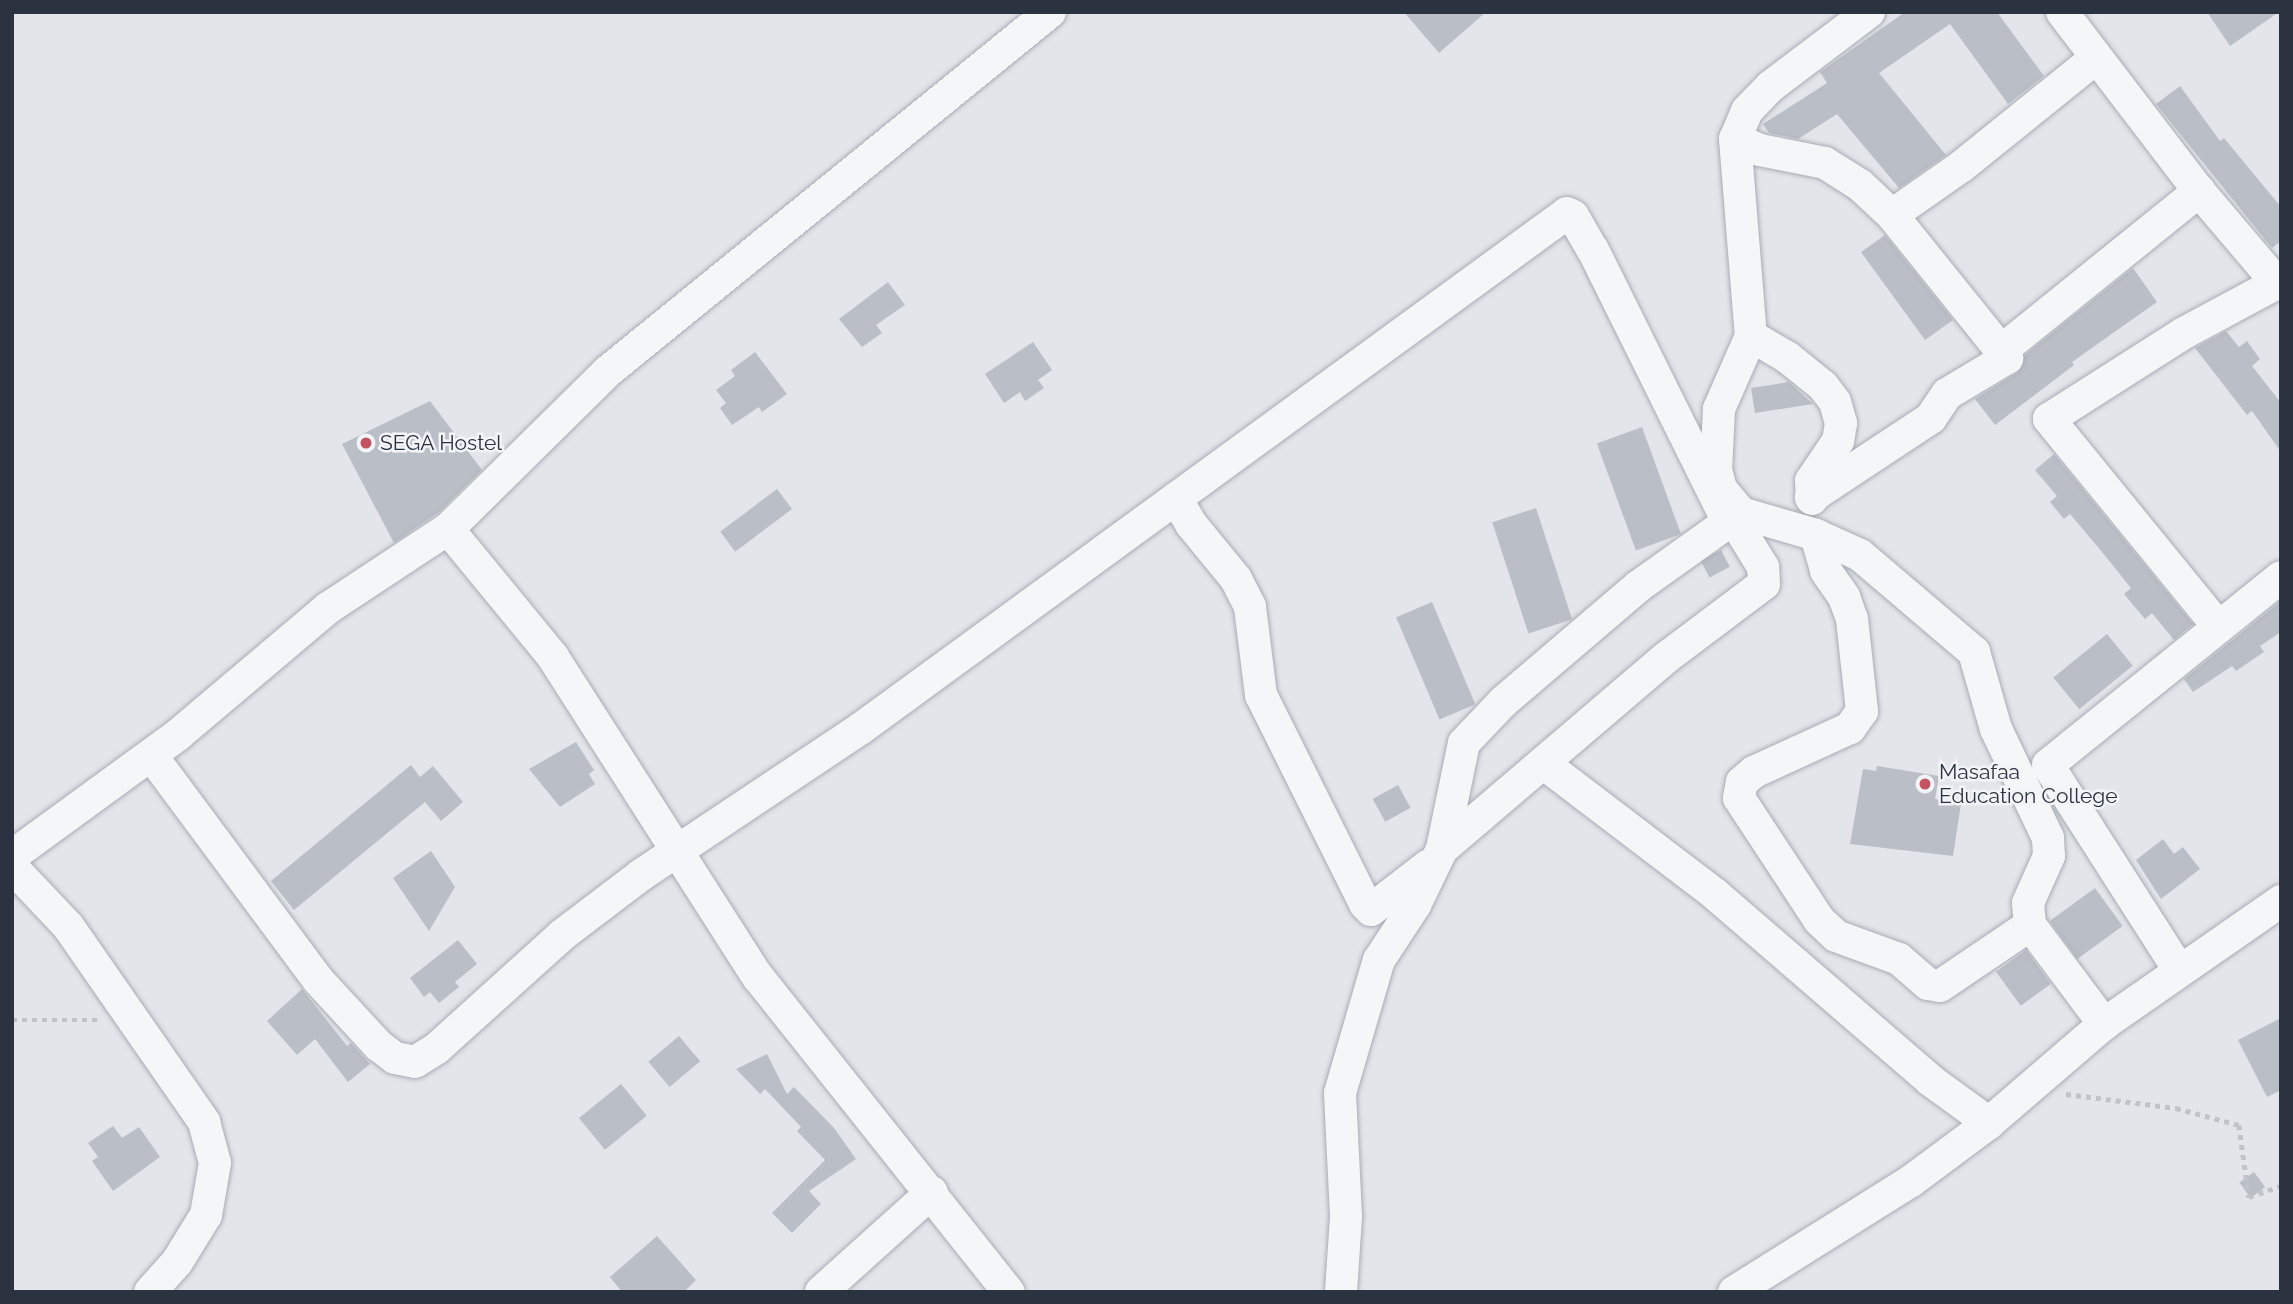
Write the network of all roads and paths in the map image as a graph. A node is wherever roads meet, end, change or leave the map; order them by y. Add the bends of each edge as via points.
1 (1050, 12) edge
2 (1870, 12) edge
3 (2062, 12) edge
4 (2096, 58) junction
5 (1735, 139) junction
6 (2199, 191) junction
7 (1892, 215) junction
8 (2279, 282) edge
9 (1751, 336) junction
10 (2001, 351) junction
11 (1811, 497) junction
12 (1176, 498) junction
13 (1734, 518) junction
14 (448, 529) junction
15 (1826, 540) junction
16 (2281, 577) edge
17 (2217, 625) junction
18 (151, 755) junction
19 (1543, 763) junction
20 (674, 852) junction
21 (1439, 854) junction
22 (12, 856) edge
23 (12, 867) edge
24 (2281, 901) edge
25 (2030, 925) junction
26 (2179, 970) junction
27 (130, 1019) junction
28 (12, 1020) edge
29 (2104, 1024) junction
30 (2027, 1089) junction
31 (1989, 1123) junction
32 (2281, 1186) edge
33 (932, 1192) junction
34 (150, 1292) edge
35 (821, 1292) edge
36 (1009, 1292) edge
37 (1341, 1292) edge
38 (1734, 1292) edge

1 - 14 street via 607,372
2 - 5 street via 1770,87 1746,111
3 - 4 street
4 - 6 street
4 - 7 street via 1962,166
5 - 7 street via 1760,150 1825,163 1860,185
5 - 9 street
6 - 8 street
6 - 10 street
7 - 10 street
8 - 17 street via 2184,333 2049,419
9 - 11 street via 1787,357 1835,402 1842,423 1838,441 1811,481
9 - 13 street via 1715,429 1716,470
10 - 11 street via 2007,358 1947,394 1931,418
11 - 15 street
12 - 13 street via 1569,213 1593,250
12 - 20 street via 860,729
12 - 21 street via 1236,579 1250,607 1261,695 1365,904 1371,910
13 - 15 street
13 - 19 street via 1763,567 1764,584 1667,657
13 - 21 street via 1639,586 1475,729 1459,757
14 - 18 street via 318,615
14 - 20 street via 552,657
15 - 25 street via 1860,555 1974,652 1996,729 2048,838 2049,856 2028,903
15 - 25 street via 1826,570 1852,619 1862,711 1850,728 1754,772 1742,782 1739,798 1819,920 1836,936 1899,959 1928,984 1940,986
16 - 17 street
17 - 26 street via 2048,765
18 - 20 street via 265,915 318,980 395,1058 415,1062 436,1049 562,935
18 - 22 street
19 - 21 street
19 - 31 street via 1716,895 1930,1080
20 - 33 street via 758,977
21 - 37 street via 1415,905 1379,960 1340,1093 1346,1216
23 - 27 street via 68,926
24 - 26 street
25 - 29 street
26 - 29 street
27 - 28 path
27 - 34 street via 204,1122 215,1163 206,1215 177,1262
29 - 30 street
30 - 31 street
30 - 32 path via 2176,1108 2239,1125 2249,1197
31 - 38 street via 1911,1181
33 - 35 street
33 - 36 street

